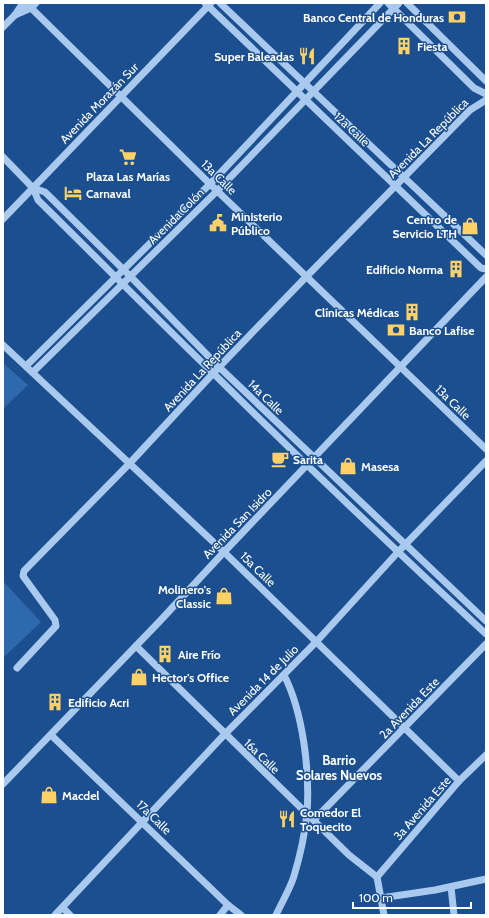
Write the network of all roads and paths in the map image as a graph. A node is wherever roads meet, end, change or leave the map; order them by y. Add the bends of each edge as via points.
1 (24, 3) edge
2 (220, 3) edge
3 (380, 3) edge
4 (407, 3) edge
5 (208, 4) edge
6 (394, 5) edge
7 (34, 6) edge
8 (15, 15) junction
9 (3, 27) edge
10 (486, 81) edge
11 (305, 84) junction
12 (297, 92) junction
13 (313, 92) junction
14 (486, 94) edge
15 (120, 96) junction
16 (305, 100) junction
17 (486, 100) edge
18 (3, 158) edge
19 (404, 178) junction
20 (210, 184) junction
21 (396, 185) junction
22 (33, 188) junction
23 (217, 191) junction
24 (3, 219) edge
25 (486, 255) edge
26 (123, 269) junction
27 (486, 269) edge
28 (116, 276) junction
29 (131, 276) junction
30 (307, 276) junction
31 (486, 277) edge
32 (124, 284) junction
33 (3, 344) edge
34 (26, 366) junction
35 (219, 367) junction
36 (401, 367) junction
37 (33, 372) junction
38 (213, 374) junction
39 (486, 449) edge
40 (314, 458) junction
41 (486, 461) edge
42 (130, 464) junction
43 (307, 465) junction
44 (406, 545) junction
45 (224, 552) junction
46 (398, 552) junction
47 (486, 621) edge
48 (486, 634) edge
49 (317, 641) junction
50 (486, 644) edge
51 (136, 646) junction
52 (17, 668) dead end
53 (284, 675) junction
54 (405, 729) junction
55 (224, 735) junction
56 (51, 736) junction
57 (486, 755) edge
58 (459, 781) junction
59 (3, 784) edge
60 (307, 813) junction
61 (314, 820) junction
62 (144, 823) junction
63 (377, 877) junction
64 (486, 879) edge
65 (451, 887) junction
66 (381, 898) junction
67 (228, 905) junction
68 (63, 908) junction
69 (55, 915) edge
70 (70, 915) edge
71 (220, 915) edge
72 (241, 915) edge
73 (276, 915) edge
74 (384, 915) edge
75 (454, 915) edge

1 - 7 street, 13a Calle
1 - 8 street
2 - 11 street, 12a Calle
3 - 11 street, Avenida Colón
4 - 10 street
5 - 12 street, 12a Calle
5 - 15 street, Avenida Morazán Sur
6 - 13 street, Avenida Colón
6 - 14 street via 476,90
7 - 8 street
7 - 15 street, 13a Calle
8 - 9 street
11 - 12 street, Avenida Colón
11 - 13 street, 12a Calle
12 - 16 street, 12a Calle
12 - 20 street, Avenida Colón
13 - 16 street, Avenida Colón
13 - 19 street, 12a Calle
15 - 20 street, 13a Calle
15 - 22 street, Avenida Morazán Sur
16 - 21 street, 12a Calle
16 - 23 street, Avenida Colón
17 - 19 street, Avenida La República via 470,110
18 - 22 street, 14a Calle
19 - 21 street, Avenida La República
19 - 25 street, 12a Calle
20 - 23 street, 13a Calle
20 - 26 street, Avenida Colón
21 - 27 street, 12a Calle via 481,268
21 - 30 street, Avenida La República
22 - 24 street, Avenida Morazán Sur
22 - 26 street, 14a Calle via 45,192
22 - 28 street, 14a Calle via 38,200
23 - 29 street, Avenida Colón
23 - 30 street, 13a Calle
26 - 28 street, Avenida Colón
26 - 29 street, 14a Calle
28 - 32 street, 14a Calle
28 - 34 street, Avenida Colón
29 - 32 street, Avenida Colón
29 - 35 street, 14a Calle
30 - 35 street, Avenida La República
30 - 36 street, 13a Calle
31 - 36 street, Avenida San Isidro
32 - 37 street, Avenida Colón
32 - 38 street, 14a Calle
33 - 34 street, 15a Calle
34 - 37 street, 15a Calle
35 - 38 street, Avenida La República
35 - 40 street, 14a Calle
36 - 39 street, 13a Calle
36 - 40 street, Avenida San Isidro
37 - 42 street, 15a Calle
38 - 42 street, Avenida La República
38 - 43 street, 14a Calle
40 - 43 street, Avenida San Isidro
40 - 44 street, 14a Calle
41 - 44 street, Avenida 14 de Julio
42 - 45 street, 15a Calle
42 - 52 street, Avenida La República via 22,573 55,620 56,626
43 - 45 street, Avenida San Isidro
43 - 46 street, 14a Calle
44 - 46 street, Avenida 14 de Julio
44 - 47 street, 14a Calle
45 - 49 street, 15a Calle
45 - 51 street, Avenida San Isidro
46 - 48 street, 14a Calle
46 - 49 street, Avenida 14 de Julio
49 - 53 street, Avenida 14 de Julio
49 - 54 street, 15a Calle
50 - 54 street, 2a Avenida Este
51 - 55 street, 16a Calle
51 - 56 street, Avenida San Isidro
53 - 55 street, Avenida 14 de Julio
53 - 60 street via 292,691 304,745
54 - 58 street, 15a Calle
54 - 61 street, 2a Avenida Este
55 - 60 street, 16a Calle
55 - 62 street, Avenida 14 de Julio
56 - 59 street, Avenida San Isidro
56 - 62 street, 17a Calle
57 - 58 street, 3a Avenida Este
58 - 63 street, 3a Avenida Este
60 - 61 street, 16a Calle
60 - 73 street via 294,877
61 - 63 street, 16a Calle via 349,855
62 - 67 street, 17a Calle
62 - 68 street, Avenida 14 de Julio
63 - 66 street
64 - 65 street
65 - 66 street
65 - 75 street
66 - 74 street
67 - 71 street
67 - 72 street, 17a Calle
68 - 69 street, Avenida 14 de Julio
68 - 70 street

